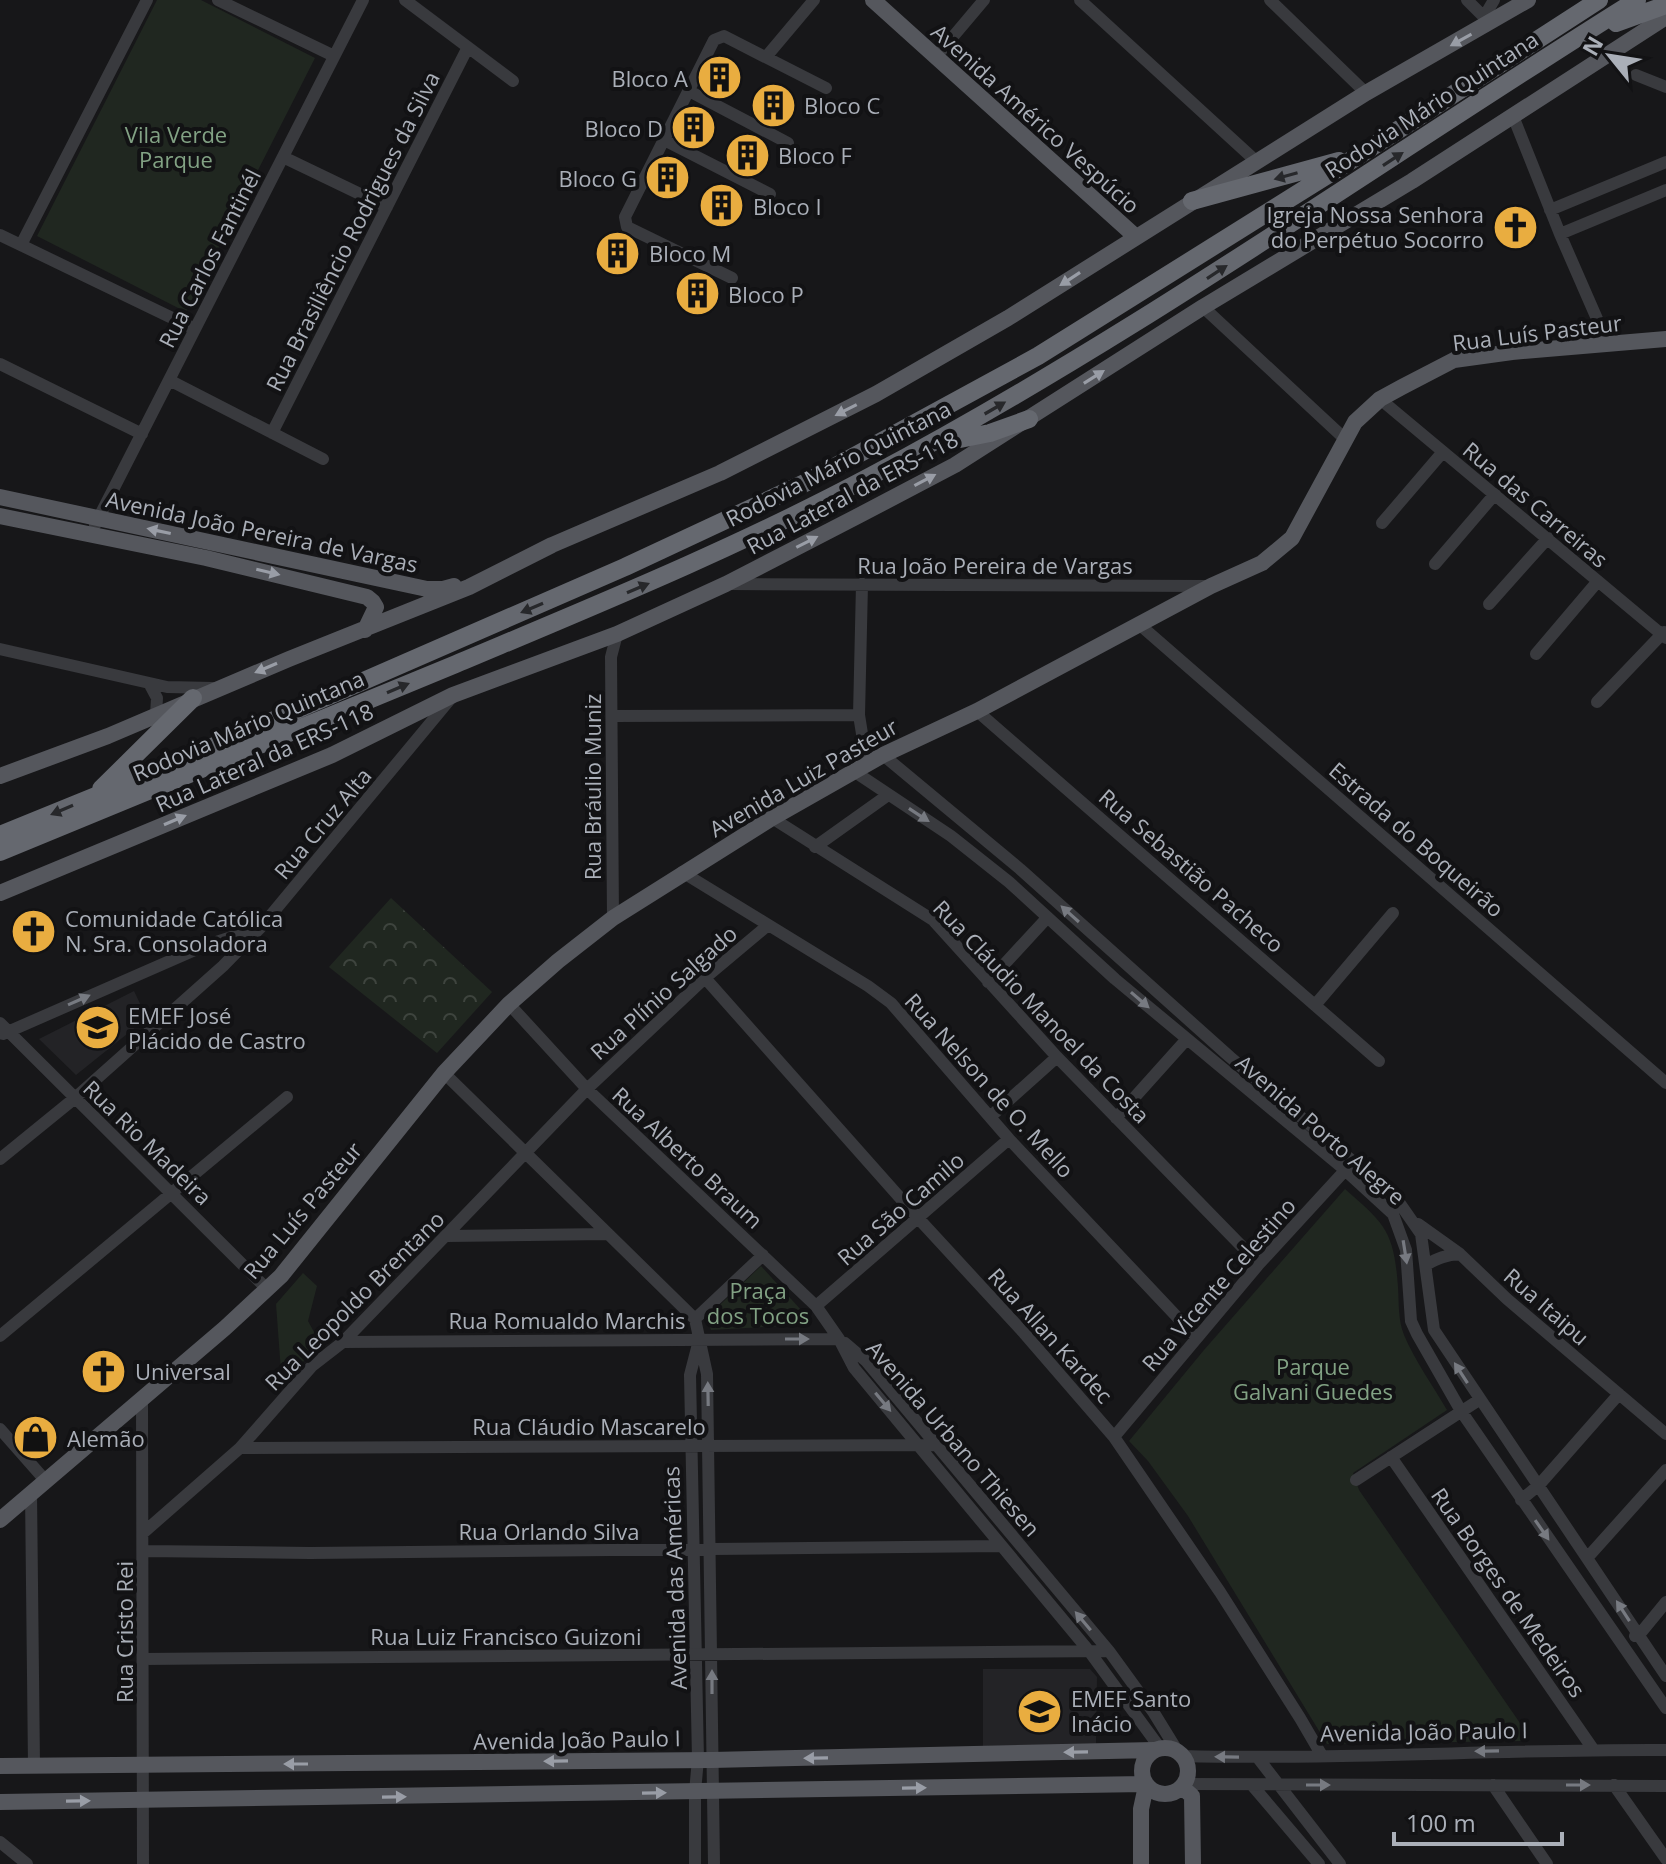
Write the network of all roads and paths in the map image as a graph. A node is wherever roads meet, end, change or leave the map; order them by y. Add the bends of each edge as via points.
1 (147, 0) edge
2 (218, 0) edge
3 (363, 0) edge
4 (405, 0) edge
5 (814, 0) edge
6 (873, 0) edge
7 (984, 0) edge
8 (1080, 0) edge
9 (1270, 0) edge
10 (1467, 0) edge
11 (1494, 0) edge
12 (1528, 0) edge
13 (1599, 0) edge
14 (1637, 0) edge
15 (1666, 5) edge
16 (1666, 17) edge
17 (1485, 21) junction
18 (468, 47) junction
19 (1549, 55) junction
20 (334, 56) junction
21 (766, 57) junction
22 (935, 58) junction
23 (1636, 75) dead end
24 (513, 81) dead end
25 (1666, 87) edge
26 (826, 88) dead end
27 (689, 91) junction
28 (1366, 93) junction
29 (1513, 116) junction
30 (664, 140) junction
31 (788, 143) dead end
32 (1361, 154) junction
33 (283, 157) junction
34 (1257, 162) junction
35 (1666, 162) edge
36 (1640, 173) junction
37 (1666, 190) edge
38 (770, 194) dead end
39 (1649, 197) junction
40 (1192, 201) junction
41 (387, 207) junction
42 (1550, 210) junction
43 (1560, 234) junction
44 (0, 235) edge
45 (1136, 237) junction
46 (21, 245) junction
47 (732, 278) dead end
48 (1203, 307) junction
49 (195, 329) junction
50 (1666, 339) edge
51 (1608, 344) junction
52 (0, 364) edge
53 (169, 380) junction
54 (1380, 399) junction
55 (1029, 419) junction
56 (272, 433) junction
57 (142, 434) junction
58 (1345, 439) junction
59 (930, 445) junction
60 (1442, 453) junction
61 (323, 459) dead end
62 (1495, 494) junction
63 (0, 497) edge
64 (0, 516) edge
65 (99, 518) junction
66 (1382, 523) dead end
67 (90, 535) junction
68 (1548, 538) junction
69 (208, 550) junction
70 (775, 558) junction
71 (1435, 564) dead end
72 (512, 565) junction
73 (382, 579) junction
74 (1598, 581) junction
75 (726, 584) junction
76 (779, 584) junction
77 (862, 584) junction
78 (1211, 586) junction
79 (373, 602) junction
80 (1489, 604) dead end
81 (1140, 625) junction
82 (365, 630) junction
83 (617, 634) junction
84 (1664, 634) edge
85 (593, 643) junction
86 (0, 649) edge
87 (1536, 654) dead end
88 (611, 657) junction
89 (149, 683) junction
90 (220, 687) junction
91 (453, 695) junction
92 (193, 698) junction
93 (1597, 702) dead end
94 (977, 711) junction
95 (413, 714) junction
96 (156, 715) junction
97 (859, 715) junction
98 (612, 716) junction
99 (422, 735) junction
100 (883, 755) junction
101 (861, 768) junction
102 (2, 774) edge
103 (888, 795) junction
104 (93, 796) junction
105 (772, 818) junction
106 (0, 835) edge
107 (815, 847) junction
108 (0, 852) edge
109 (1020, 869) junction
110 (682, 872) junction
111 (1009, 882) junction
112 (0, 893) edge
113 (1393, 913) dead end
114 (613, 918) junction
115 (1047, 918) junction
116 (767, 926) junction
117 (261, 927) junction
118 (204, 946) junction
119 (1125, 963) junction
120 (223, 966) junction
121 (705, 978) junction
122 (1115, 979) junction
123 (988, 982) junction
124 (509, 1004) junction
125 (1316, 1004) junction
126 (3, 1030) edge
127 (1186, 1040) junction
128 (1057, 1057) junction
129 (1230, 1057) junction
130 (1379, 1061) dead end
131 (1220, 1068) junction
132 (444, 1073) junction
133 (1666, 1083) edge
134 (587, 1089) junction
135 (287, 1097) dead end
136 (75, 1098) junction
137 (990, 1117) junction
138 (1116, 1118) junction
139 (1009, 1139) junction
140 (524, 1152) junction
141 (0, 1159) edge
142 (1355, 1161) junction
143 (1345, 1170) junction
144 (172, 1192) junction
145 (918, 1218) junction
146 (1412, 1220) junction
147 (1399, 1226) junction
148 (607, 1234) junction
149 (447, 1236) junction
150 (1460, 1254) junction
151 (763, 1255) junction
152 (1259, 1264) junction
153 (1427, 1274) junction
154 (267, 1289) junction
155 (816, 1306) junction
156 (695, 1319) junction
157 (0, 1336) edge
158 (1196, 1337) junction
159 (699, 1339) junction
160 (839, 1339) junction
161 (343, 1342) junction
162 (1619, 1394) junction
163 (142, 1399) junction
164 (1479, 1400) junction
165 (1461, 1411) junction
166 (0, 1429) edge
167 (1666, 1434) edge
168 (1114, 1437) junction
169 (918, 1444) junction
170 (937, 1445) junction
171 (690, 1446) junction
172 (708, 1446) junction
173 (240, 1448) junction
174 (1391, 1457) junction
175 (1666, 1470) edge
176 (45, 1480) junction
177 (1356, 1480) dead end
178 (1539, 1485) junction
179 (31, 1493) junction
180 (1521, 1500) junction
181 (0, 1520) edge
182 (143, 1533) junction
183 (1002, 1546) junction
184 (692, 1550) junction
185 (710, 1550) junction
186 (144, 1551) junction
187 (1588, 1557) junction
188 (1666, 1602) edge
189 (1639, 1635) junction
190 (1621, 1642) junction
191 (1089, 1651) junction
192 (1109, 1651) junction
193 (1650, 1653) junction
194 (1666, 1653) edge
195 (696, 1654) junction
196 (712, 1654) junction
197 (1632, 1658) junction
198 (144, 1659) junction
199 (1666, 1676) edge
200 (1666, 1708) edge
201 (1157, 1749) junction
202 (1593, 1749) junction
203 (1666, 1750) edge
204 (1180, 1754) junction
205 (1321, 1754) junction
206 (1258, 1758) junction
207 (705, 1760) junction
208 (145, 1765) junction
209 (0, 1766) edge
210 (34, 1766) junction
211 (1146, 1785) junction
212 (1252, 1785) junction
213 (1280, 1785) junction
214 (1493, 1785) junction
215 (1614, 1785) junction
216 (1183, 1786) junction
217 (1666, 1786) edge
218 (704, 1792) junction
219 (145, 1800) junction
220 (0, 1802) edge
221 (0, 1842) edge
222 (1666, 1859) edge
223 (27, 1864) edge
224 (143, 1864) edge
225 (695, 1864) edge
226 (714, 1864) edge
227 (1141, 1864) edge
228 (1193, 1864) edge
229 (1319, 1864) edge
230 (1340, 1864) edge
231 (1547, 1864) edge

1 - 46 street
2 - 20 street
3 - 20 street, Rua Carlos Fantinél
4 - 18 street
5 - 21 street
6 - 22 main road, Avenida Américo Vespúcio
7 - 22 street
8 - 34 street
9 - 28 street
10 - 17 street
11 - 17 street
12 - 17 main road
13 - 32 highway, Rodovia Mário Quintana
14 - 19 highway, Rodovia Mário Quintana
15 - 19 highway
16 - 29 main road, Rua Lateral da ERS-118
17 -> 28 main road
18 - 24 street
18 - 41 street, Rua Brasiliêncio Rodrigues da Silva
59 -> 19 highway, Rodovia Mário Quintana via 1195,286
20 - 33 street, Rua Carlos Fantinél
21 - 26 street
21 - 27 street via 719,37
22 - 45 main road, Avenida Américo Vespúcio
23 - 25 street
27 - 30 street
27 - 31 street
28 - 34 main road
29 - 42 street
29 - 48 main road, Rua Lateral da ERS-118
30 - 38 street
30 - 47 street via 625,217 627,227
32 -> 40 highway
32 -> 104 highway, Rodovia Mário Quintana via 1038,356 796,488
33 - 41 street
33 - 49 street, Rua Carlos Fantinél
34 - 40 main road
35 - 36 street
36 - 39 street
36 - 42 street
37 - 39 street
39 - 43 street
40 - 45 main road
41 - 56 street, Rua Brasiliêncio Rodrigues da Silva
42 - 43 street
43 - 51 street
44 - 46 street
45 -> 72 main road via 876,394 720,473
46 - 49 street
55 -> 48 main road, Rua Lateral da ERS-118
48 - 58 street
49 - 53 street, Rua Carlos Fantinél
50 - 51 main road, Rua Luís Pasteur
51 - 54 main road, Rua Luís Pasteur via 1454,360
52 - 57 street
53 - 56 street
53 - 57 street, Rua Carlos Fantinél
54 - 58 main road, Rua Luís Pasteur
54 - 60 street, Rua das Carreiras
55 - 59 highway
70 -> 55 main road, Rua Lateral da ERS-118 via 955,465
56 - 61 street
57 - 65 street, Rua Carlos Fantinél
58 - 78 main road, Rua Luís Pasteur via 1292,538 1253,569
108 -> 59 highway, Rodovia Mário Quintana via 656,580
60 - 62 street, Rua das Carreiras
60 - 66 street
62 - 68 street, Rua das Carreiras
62 - 71 street
63 - 65 main road, Avenida João Pereira de Vargas
64 - 67 main road, Avenida João Pereira de Vargas
65 - 67 street, Rua Carlos Fantinél
69 -> 65 main road, Avenida João Pereira de Vargas
67 - 69 main road, Avenida João Pereira de Vargas
68 - 74 street, Rua das Carreiras
68 - 80 street
69 - 73 main road, Avenida João Pereira de Vargas
69 -> 79 main road, Avenida João Pereira de Vargas
70 - 75 main road, Rua Lateral da ERS-118
70 - 76 street
72 - 73 main road, Avenida João Pereira de Vargas via 443,589
72 - 82 main road
73 - 79 main road via 384,594
74 - 84 street, Rua das Carreiras
74 - 87 street
75 - 76 street, Rua João Pereira de Vargas
75 - 83 main road, Rua Lateral da ERS-118
76 - 77 street, Rua João Pereira de Vargas
77 - 78 street, Rua João Pereira de Vargas
77 - 97 street
78 - 81 main road, Rua Luís Pasteur
79 - 82 main road, Avenida João Pereira de Vargas via 375,610
81 - 94 main road, Avenida Luiz Pasteur
81 - 133 street, Estrada do Boqueirão
82 -> 90 main road
83 - 85 main road, Rua Lateral da ERS-118
83 - 88 street, Rua Bráulio Muniz
84 - 93 street
85 - 88 street
85 - 91 main road, Rua Lateral da ERS-118
86 - 89 street
88 - 98 street, Rua Bráulio Muniz
89 - 90 street via 184,689
89 - 96 street via 157,698
90 - 92 main road
91 - 95 main road, Rua Lateral da ERS-118
91 - 99 street, Rua Cruz Alta
92 - 96 main road
92 - 104 highway
94 - 100 main road, Avenida Luiz Pasteur
94 - 125 street, Rua Sebastião Pacheco
95 - 99 street
112 -> 95 main road, Rua Lateral da ERS-118 via 332,755
96 - 102 main road
97 - 98 street
97 - 101 street
98 - 114 street, Rua Bráulio Muniz
99 - 117 street, Rua Cruz Alta
100 - 101 main road, Avenida Luiz Pasteur
100 - 109 street, Avenida Porto Alegre
101 - 103 street, Avenida Porto Alegre
101 - 105 main road, Avenida Luiz Pasteur
103 - 107 street
103 -> 111 street, Avenida Porto Alegre
104 -> 106 highway, Rodovia Mário Quintana
105 - 107 street, Rua Cláudio Manoel da Costa
105 - 110 main road, Avenida Luiz Pasteur
107 - 123 street, Rua Cláudio Manoel da Costa via 933,920
109 - 111 street
119 -> 109 street, Avenida Porto Alegre
110 - 114 main road, Avenida Luiz Pasteur
110 - 116 street, Rua Nelson de O. Mello
111 - 115 street, Avenida Porto Alegre
113 - 125 street
114 - 124 main road, Avenida Luiz Pasteur
115 - 122 street, Avenida Porto Alegre
115 - 123 street
116 - 121 street, Rua Plínio Salgado
116 - 137 street, Rua Nelson de O. Mello via 891,1003
117 - 118 street
117 - 120 street, Rua Cruz Alta
118 - 120 street
126 -> 118 street
119 - 122 street
119 - 129 street, Avenida Porto Alegre
120 - 136 street, Rua Cruz Alta
121 - 134 street, Rua Plínio Salgado
121 - 145 street, Rua Allan Kardec
122 -> 127 street, Avenida Porto Alegre
123 - 128 street, Rua Cláudio Manoel da Costa
124 - 132 main road, Rua Luís Pasteur
124 - 134 street, Rua Alberto Braum
125 - 130 street, Rua Sebastião Pacheco
126 - 136 street, Rua Rio Madeira
127 - 131 street, Avenida Porto Alegre
127 - 138 street
128 - 137 street
128 - 138 street, Rua Cláudio Manoel da Costa
129 - 131 street
129 - 142 street, Avenida Porto Alegre
131 - 143 street, Avenida Porto Alegre
132 - 140 street
132 - 154 main road, Rua Luís Pasteur
134 - 140 street, Rua Leopoldo Brentano
134 - 151 street, Rua Alberto Braum
135 - 144 street
136 - 141 street, Rua Cruz Alta
136 - 144 street, Rua Rio Madeira
137 - 139 street, Rua Nelson de O. Mello
138 - 152 street, Rua Cláudio Manoel da Costa
139 - 145 street, Rua São Camilo
139 - 158 street, Rua Nelson de O. Mello
140 - 148 street
140 - 149 street, Rua Leopoldo Brentano
142 - 143 street, Rua Vicente Celestino
142 - 146 street, Avenida Porto Alegre
143 - 147 street, Avenida Porto Alegre via 1393,1214
143 - 152 street, Rua Vicente Celestino
144 - 154 street, Rua Rio Madeira
144 - 157 street
145 - 155 street, Rua São Camilo
145 - 168 street, Rua Allan Kardec
146 - 147 street
146 - 150 street, Rua Itaipu
146 - 153 street, Avenida Porto Alegre via 1421,1234
147 -> 165 street, Avenida Porto Alegre via 1411,1321
148 - 149 street
148 - 156 street
149 - 161 street, Rua Leopoldo Brentano
150 - 153 street via 1426,1265
150 - 162 street, Rua Itaipu
151 - 155 street, Rua Alberto Braum
151 - 156 street
152 - 158 street, Rua Vicente Celestino
164 -> 153 street, Avenida Porto Alegre via 1434,1330
154 - 163 main road, Rua Luís Pasteur
155 - 160 street, Rua Alberto Braum
156 - 159 street, Avenida das Américas
158 - 168 street, Rua Vicente Celestino
159 -> 160 street, Rua Romualdo Marchis
159 - 161 street, Rua Romualdo Marchis
159 - 171 street, Avenida das Américas via 690,1375
172 -> 159 street, Avenida das Américas via 707,1374
160 -> 169 street, Avenida Urbano Thiesen via 854,1368
160 - 170 street, Avenida Urbano Thiesen via 866,1361
161 - 173 street, Rua Leopoldo Brentano via 312,1366
162 - 167 street, Rua Itaipu
162 - 178 street
163 - 176 main road, Rua Luís Pasteur
163 - 182 street, Rua Cristo Rei
164 - 165 street
164 - 178 street, Avenida Porto Alegre
165 - 174 street
165 - 180 street, Avenida Porto Alegre
166 - 176 street
168 - 205 street, Rua Allan Kardec via 1220,1592
169 - 170 street, Rua Cláudio Mascarelo
169 - 172 street, Rua Cláudio Mascarelo
169 - 183 street, Avenida Urbano Thiesen
192 -> 170 street, Avenida Urbano Thiesen
171 - 172 street, Rua Cláudio Mascarelo
171 - 173 street, Rua Cláudio Mascarelo
171 - 184 street, Avenida das Américas
172 - 185 street, Avenida das Américas
173 - 182 street, Rua Leopoldo Brentano
174 - 177 street
174 - 202 street, Rua Borges de Medeiros
175 - 187 street
176 - 179 main road, Rua Luís Pasteur
178 - 180 street
178 - 187 street, Avenida Porto Alegre
179 - 181 main road, Rua Luís Pasteur
179 - 210 street
180 -> 190 street, Avenida Porto Alegre
182 - 186 street, Rua Cristo Rei
183 - 185 street, Rua Orlando Silva
183 - 191 street, Avenida Urbano Thiesen
184 - 185 street, Rua Orlando Silva
184 - 186 street, Rua Orlando Silva
184 - 195 street, Avenida das Américas
185 - 196 street, Avenida das Américas
186 - 198 street, Rua Cristo Rei
189 -> 187 street, Avenida Porto Alegre
188 - 189 street
189 - 190 street
189 - 193 street, Avenida Porto Alegre
190 - 197 street, Avenida Porto Alegre
191 - 192 street, Rua Luiz Francisco Guizoni
191 - 196 street, Rua Luiz Francisco Guizoni
191 - 201 street, Avenida Urbano Thiesen
192 - 204 street, Avenida Urbano Thiesen
193 - 194 street
193 - 197 street
193 - 199 street, Avenida Porto Alegre
195 - 196 street, Rua Luiz Francisco Guizoni
195 - 198 street, Rua Luiz Francisco Guizoni
195 - 207 street, Avenida das Américas
207 -> 196 street, Avenida das Américas
197 - 200 street, Avenida Porto Alegre
198 - 208 street, Rua Cristo Rei
201 - 204 main road
201 -> 207 main road, Avenida João Paulo I
201 - 211 main road via 1142,1765
202 - 203 street, Avenida João Paulo I
202 -> 205 street, Avenida João Paulo I
206 -> 204 street, Avenida João Paulo I
204 - 216 main road via 1188,1767
205 - 206 street, Avenida João Paulo I
206 - 213 street
207 -> 208 main road, Avenida João Paulo I
207 - 218 street, Avenida das Américas
208 - 210 main road, Avenida João Paulo I
208 - 219 street, Rua Cristo Rei
209 - 210 main road, Avenida João Paulo I
211 - 216 main road via 1164,1795
218 -> 211 main road
211 - 227 main road
212 - 213 street
212 - 216 street
212 - 229 street
213 -> 214 street
213 - 230 street
214 -> 215 street
214 - 231 street
215 - 217 street
215 - 222 street
216 - 228 main road via 1192,1796
219 -> 218 main road
218 - 225 street, Avenida das Américas
218 - 226 street, Avenida das Américas
220 -> 219 main road
219 - 224 street, Rua Cristo Rei
221 - 223 street

